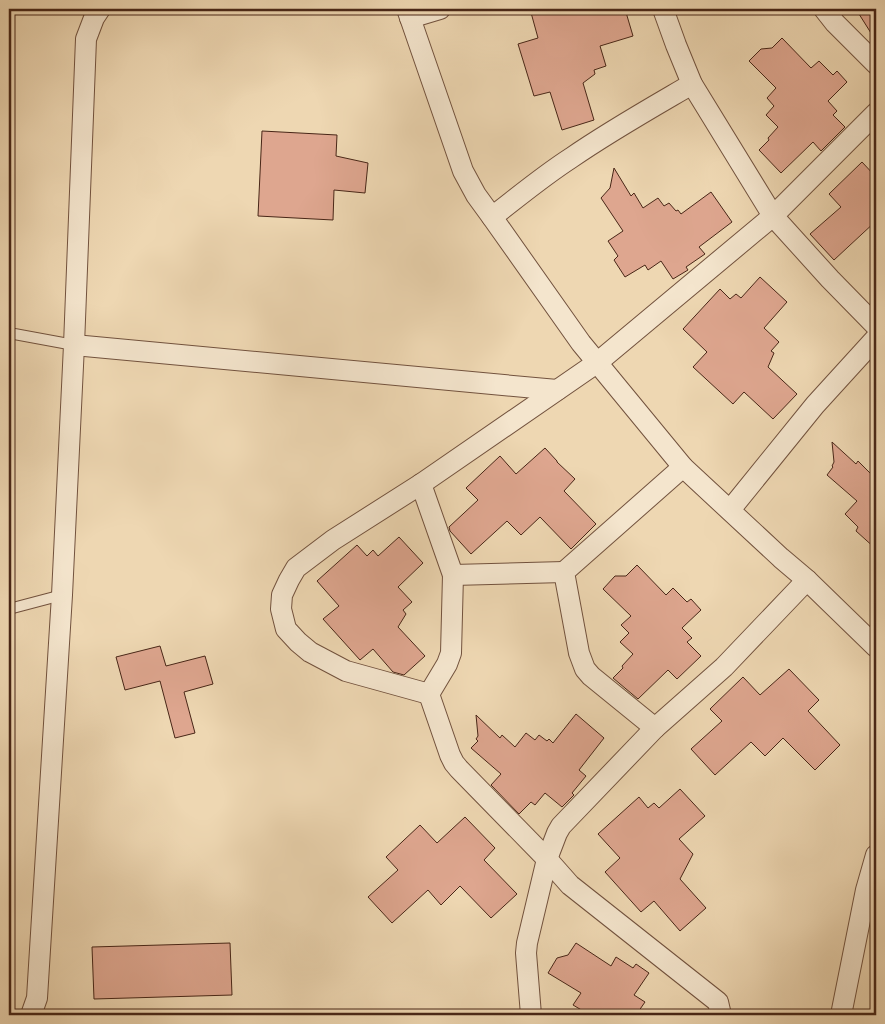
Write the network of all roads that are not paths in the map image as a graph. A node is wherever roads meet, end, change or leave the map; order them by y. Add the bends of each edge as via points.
1 (100, 9) edge
2 (440, 9) edge
3 (663, 9) edge
4 (824, 9) edge
5 (409, 13) edge
6 (876, 64) edge
7 (692, 84) junction
8 (876, 113) edge
9 (772, 216) junction
10 (492, 217) junction
11 (876, 326) edge
12 (9, 332) edge
13 (876, 338) edge
14 (74, 345) junction
15 (598, 362) junction
16 (557, 390) junction
17 (683, 467) junction
18 (421, 484) junction
19 (730, 510) junction
20 (564, 572) junction
21 (452, 575) junction
22 (807, 580) junction
23 (62, 595) junction
24 (9, 609) edge
25 (876, 647) edge
26 (429, 694) junction
27 (655, 728) junction
28 (876, 855) edge
29 (546, 859) junction
30 (31, 1015) edge
31 (531, 1015) edge
32 (721, 1015) edge
33 (841, 1015) edge

1 - 14 street via 86,39
2 - 5 street
3 - 7 street
4 - 6 street
5 - 10 street via 463,171
7 - 9 street
7 - 10 street via 570,158
8 - 9 street
9 - 11 street
9 - 15 street
10 - 15 street via 581,343
12 - 14 lane
13 - 19 street
14 - 16 street
14 - 23 street
15 - 16 street
15 - 17 street
16 - 18 street
17 - 19 street
17 - 20 street
18 - 21 street
18 - 26 street via 333,540 296,568 282,595 281,609 286,629 310,652 346,671
19 - 22 street
20 - 21 street
20 - 27 street via 585,670
21 - 26 street via 451,653
22 - 25 street
22 - 27 street via 724,667
23 - 24 lane
23 - 30 street via 36,998
26 - 29 street via 454,762
27 - 29 street via 562,826
28 - 33 street
29 - 31 street via 526,953
29 - 32 street via 570,885 718,1002

